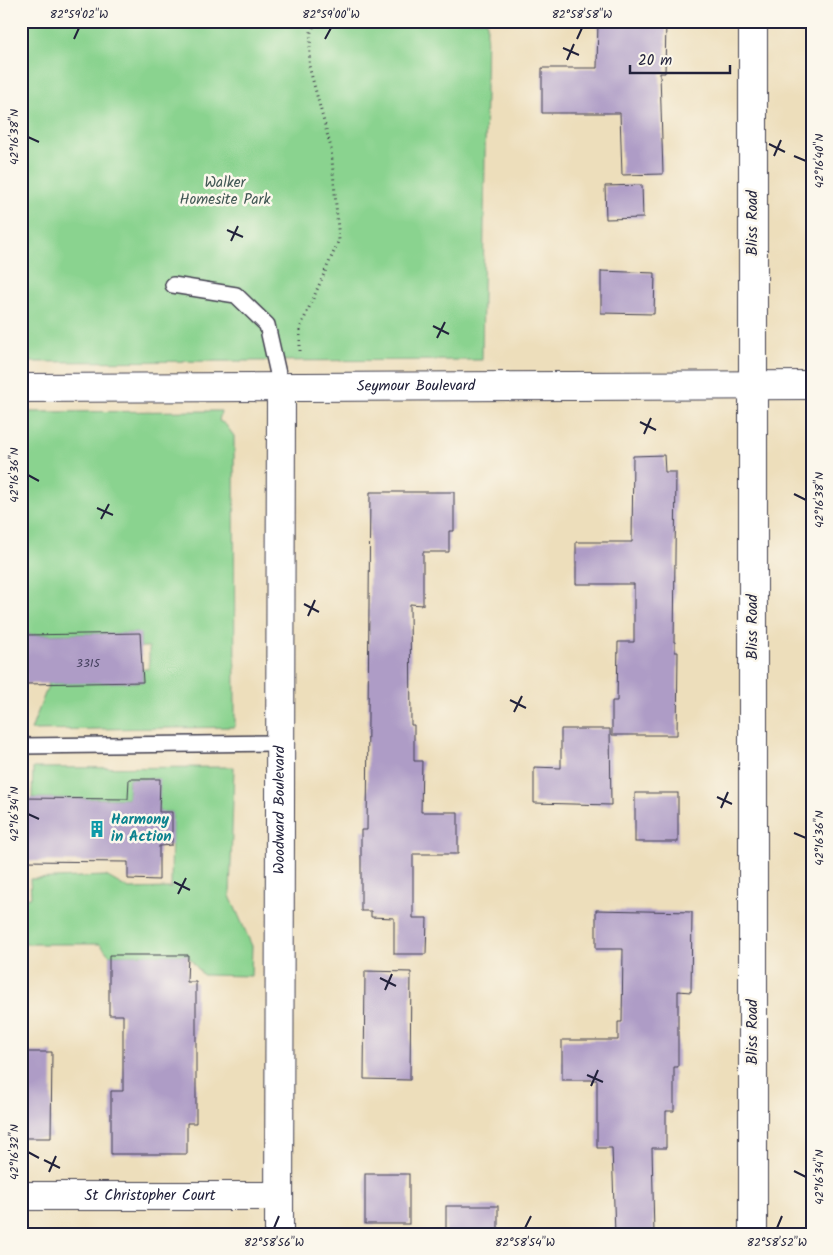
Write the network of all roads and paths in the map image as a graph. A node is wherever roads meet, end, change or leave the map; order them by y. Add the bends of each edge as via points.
1 (316, 21) edge
2 (753, 21) edge
3 (173, 285) dead end
4 (300, 356) dead end
5 (812, 384) edge
6 (753, 385) junction
7 (281, 387) junction
8 (21, 388) edge
9 (280, 743) junction
10 (21, 746) edge
11 (21, 1196) edge
12 (279, 1196) junction
13 (279, 1234) edge
14 (753, 1234) edge

1 - 4 path via 311,32 309,66 331,148 339,240 300,328
2 - 6 street, Bliss Road
3 - 7 lane via 236,295 266,325
5 - 6 street, Seymour Boulevard
6 - 7 street, Seymour Boulevard
6 - 14 street, Bliss Road
7 - 8 street, Seymour Boulevard
7 - 9 street, Woodward Boulevard
9 - 10 lane
9 - 12 street, Woodward Boulevard
11 - 12 street, St Christopher Court
12 - 13 street, Woodward Boulevard

